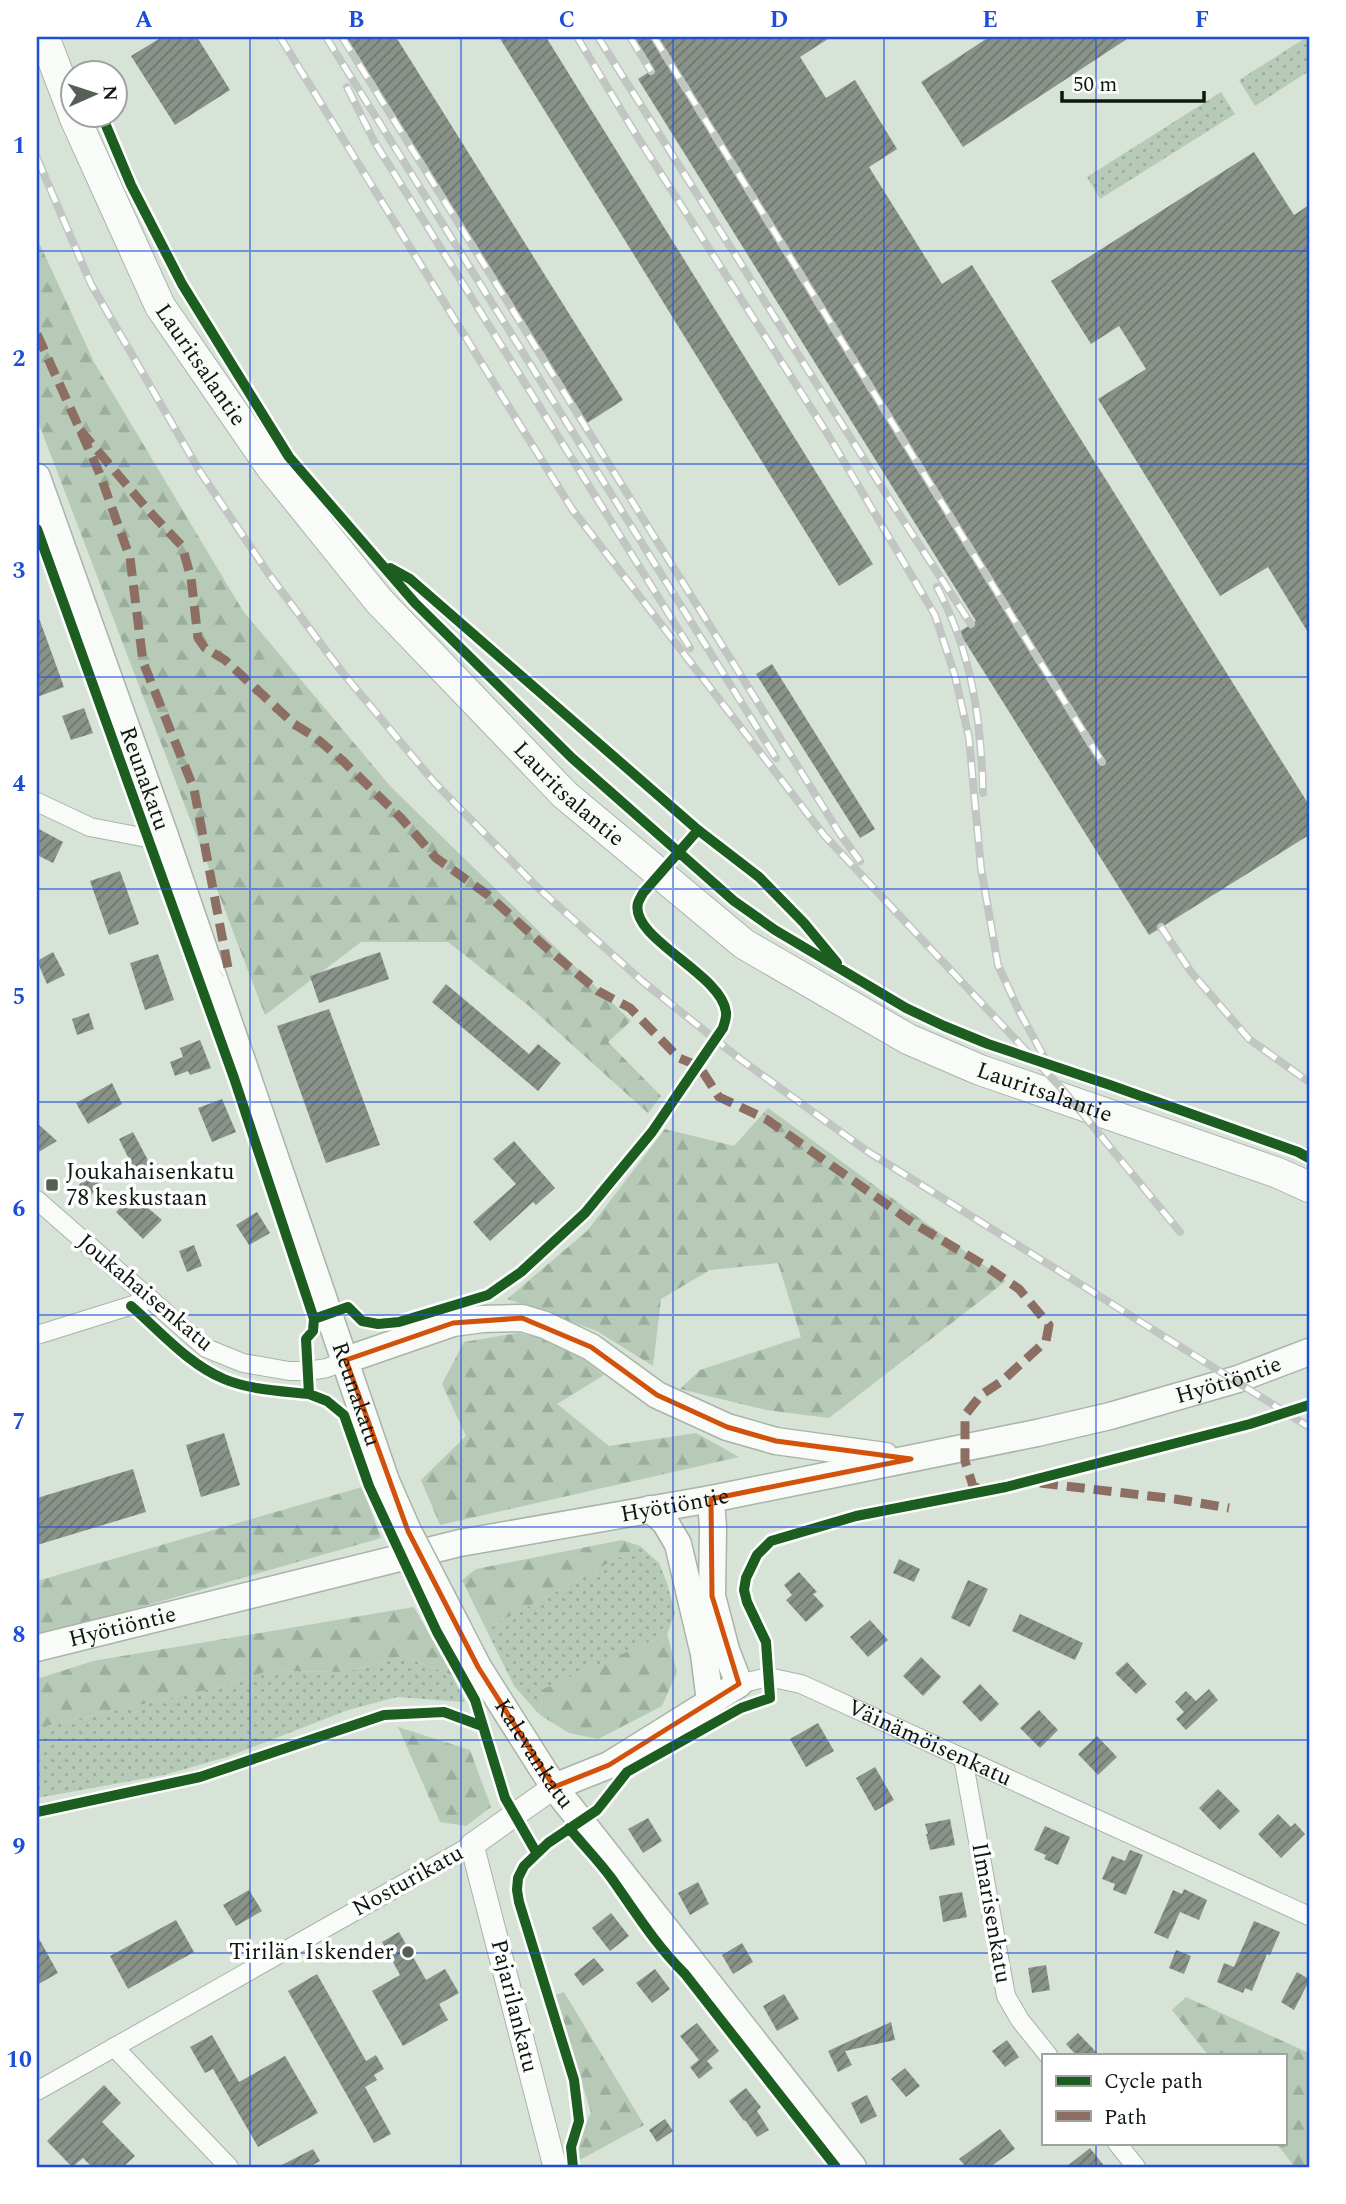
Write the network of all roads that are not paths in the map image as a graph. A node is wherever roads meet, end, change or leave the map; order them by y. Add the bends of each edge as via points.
1 (44, 37) edge
2 (60, 79) edge
3 (81, 130) edge
4 (37, 477) edge
5 (37, 802) edge
6 (163, 833) junction
7 (1309, 1187) edge
8 (37, 1200) edge
9 (149, 1300) junction
10 (37, 1335) edge
11 (1309, 1352) edge
12 (346, 1360) junction
13 (911, 1459) junction
14 (710, 1499) junction
15 (650, 1509) junction
16 (37, 1648) edge
17 (478, 1667) joint
18 (738, 1685) junction
19 (710, 1702) junction
20 (963, 1758) junction
21 (554, 1787) junction
22 (472, 1845) junction
23 (1309, 1916) edge
24 (114, 2047) junction
25 (1047, 2054) edge
26 (37, 2091) edge
27 (1118, 2144) edge
28 (229, 2167) edge
29 (555, 2167) edge
30 (853, 2167) edge
31 (1136, 2167) edge

1 - 2 main road, Lauritsalantie
3 - 7 main road, Lauritsalantie via 160,306 271,467 379,601 565,795 744,944 908,1039 980,1070
4 - 6 main road, Reunakatu
5 - 6 street via 90,827 147,838
6 - 12 main road, Reunakatu
8 - 9 street, Joukahaisenkatu
9 - 10 street
9 - 12 street, Joukahaisenkatu via 206,1349 243,1363 308,1371
11 - 13 main road, Hyötiöntie via 1238,1379 1110,1416
12 - 13 main road via 453,1323 522,1318 591,1347 657,1395 727,1427 776,1441
12 - 17 main road, Reunakatu, bridge via 386,1481
13 - 14 main road, Hyötiöntie
14 - 15 main road, Hyötiöntie
14 - 18 main road via 712,1596
15 - 16 main road, Hyötiöntie via 460,1543
15 - 19 main road via 678,1544
17 - 21 main road, Kalevankatu
18 - 19 main road, Väinämöisenkatu
18 - 20 street, Väinämöisenkatu via 768,1677 802,1684
19 - 21 main road, Väinämöisenkatu via 609,1765
20 - 23 street, Väinämöisenkatu
20 - 25 street, Ilmarisenkatu via 1006,1996
21 - 22 street, Nosturikatu
21 - 30 main road, Kalevankatu
22 - 24 street, Nosturikatu
22 - 29 street, Pajarilankatu
24 - 26 street, Nosturikatu
24 - 28 street
27 - 31 street

